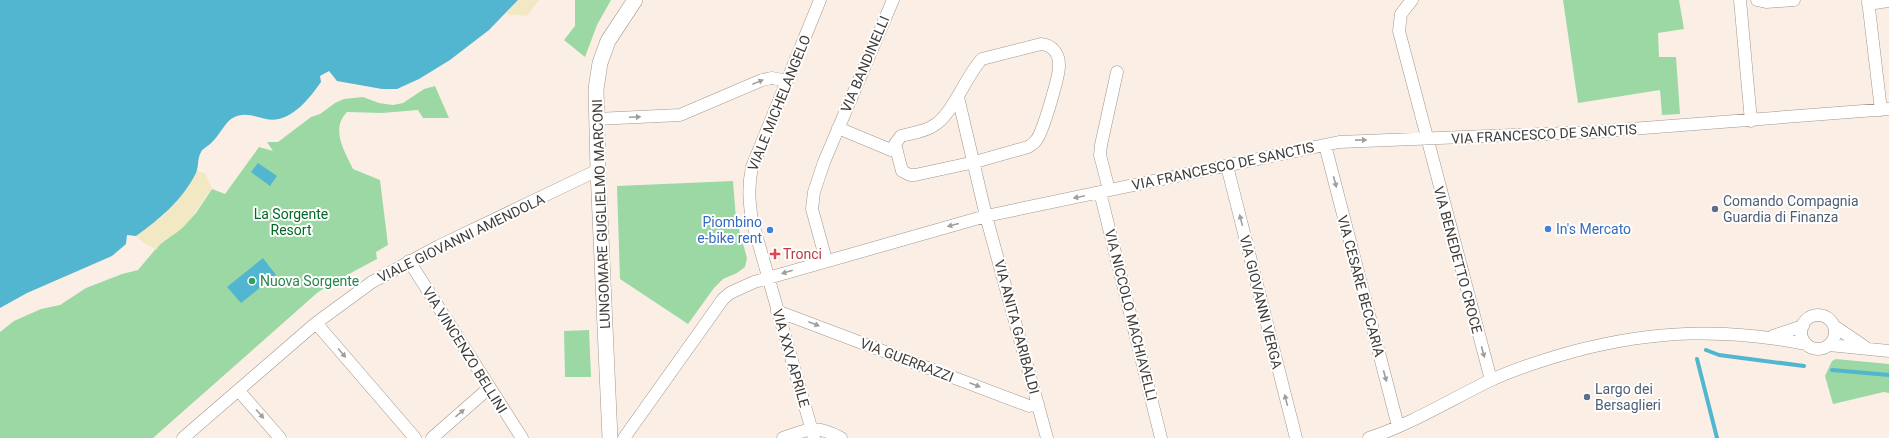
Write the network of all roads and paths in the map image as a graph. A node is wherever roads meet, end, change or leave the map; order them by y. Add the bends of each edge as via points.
1 (635, 0) edge
2 (820, 0) edge
3 (893, 0) edge
4 (1412, 0) edge
5 (1740, 0) edge
6 (1757, 0) edge
7 (1794, 0) edge
8 (1868, 2) edge
9 (1889, 2) edge
10 (1117, 72) dead end
11 (787, 81) junction
12 (958, 97) junction
13 (1885, 109) edge
14 (596, 119) junction
15 (1751, 121) junction
16 (838, 128) junction
17 (1426, 139) junction
18 (1325, 144) junction
19 (897, 151) junction
20 (974, 162) junction
21 (1227, 166) junction
22 (598, 170) junction
23 (1105, 191) junction
24 (986, 216) junction
25 (826, 260) junction
26 (409, 261) junction
27 (768, 278) junction
28 (777, 310) junction
29 (316, 323) junction
30 (1803, 326) junction
31 (1834, 326) junction
32 (1772, 337) junction
33 (1806, 344) junction
34 (1829, 345) junction
35 (1866, 348) junction
36 (1889, 351) edge
37 (1491, 380) junction
38 (489, 388) junction
39 (239, 391) junction
40 (1038, 404) junction
41 (636, 422) junction
42 (1398, 426) junction
43 (813, 433) edge
44 (610, 434) edge
45 (183, 438) edge
46 (280, 438) edge
47 (415, 438) edge
48 (432, 438) edge
49 (522, 438) edge
50 (624, 438) edge
51 (783, 438) edge
52 (841, 438) edge
53 (1047, 438) edge
54 (1160, 438) edge
55 (1296, 438) edge
56 (1369, 438) edge

1 - 14 street, LUNGOMARE GUGLIELMO MARCONI via 608,41 600,63 596,88
2 - 11 street, VIALE MICHELANGELO
3 - 16 street, VIA BANDINELLI
4 - 17 street, VIA BENEDETTO CROCE via 1401,14 1399,31
5 - 15 street
6 - 7 street
8 - 9 street
8 - 13 street
10 - 23 street, VIA NICCOLO MACHIAVELLI via 1101,145
14 -> 11 street via 680,115 762,80 772,78
11 - 27 street, VIALE MICHELANGELO via 752,167 749,184 752,220
12 - 19 street via 934,126 901,136 896,144
12 - 20 street, VIA ANITA GARIBALDI
12 - 20 street via 982,59 1041,44 1051,47 1057,55 1059,70 1037,139 1028,147
13 - 15 street, VIA FRANCESCO DE SANCTIS
14 - 22 street, LUNGOMARE GUGLIELMO MARCONI
15 - 17 street, VIA FRANCESCO DE SANCTIS via 1592,132
16 - 19 street, VIA BANDINELLI
16 - 25 street, VIA BANDINELLI via 812,202
18 -> 17 street, VIA FRANCESCO DE SANCTIS via 1351,140
17 -> 37 street, VIA BENEDETTO CROCE
18 - 21 street, VIA FRANCESCO DE SANCTIS
18 -> 42 street, VIA CESARE BECCARIA
19 - 20 street via 902,171 910,176
20 - 24 street, VIA ANITA GARIBALDI
21 - 23 street, VIA FRANCESCO DE SANCTIS
55 -> 21 street, VIA GIOVANNI VERGA
22 - 26 street, VIALE GIOVANNI AMENDOLA
22 - 44 street, LUNGOMARE GUGLIELMO MARCONI
23 -> 24 street, VIA FRANCESCO DE SANCTIS
23 - 54 street, VIA NICCOLO MACHIAVELLI
24 -> 25 street, VIA FRANCESCO DE SANCTIS
24 - 40 street, VIA ANITA GARIBALDI
25 -> 27 street, VIA FRANCESCO DE SANCTIS
26 - 29 street, VIALE GIOVANNI AMENDOLA via 372,282
26 - 38 street, VIA VINCENZO BELLINI
27 - 28 street, VIA XXV APRILE
27 - 41 street, VIA FRANCESCO DE SANCTIS via 738,289 723,299
28 -> 40 street, VIA GUERRAZZI via 1029,406
28 - 43 street, VIA XXV APRILE
29 - 39 street, VIALE GIOVANNI AMENDOLA
29 -> 47 street
30 - 31 street via 1809,318 1817,315 1825,317
30 - 32 street
30 - 33 street
31 - 34 street via 1835,336
31 - 35 street
32 - 33 street
32 - 37 street via 1707,333 1647,336 1547,359
33 - 34 street via 1817,349
34 - 35 street
35 - 36 street
37 - 42 street
48 -> 38 street
38 - 49 street, VIA VINCENZO BELLINI
39 - 45 street, VIALE GIOVANNI AMENDOLA
39 -> 46 street
40 - 53 street, VIA ANITA GARIBALDI
41 - 44 street
41 - 50 street, VIA FRANCESCO DE SANCTIS
42 - 56 street
43 - 51 street
43 - 52 street via 825,431

